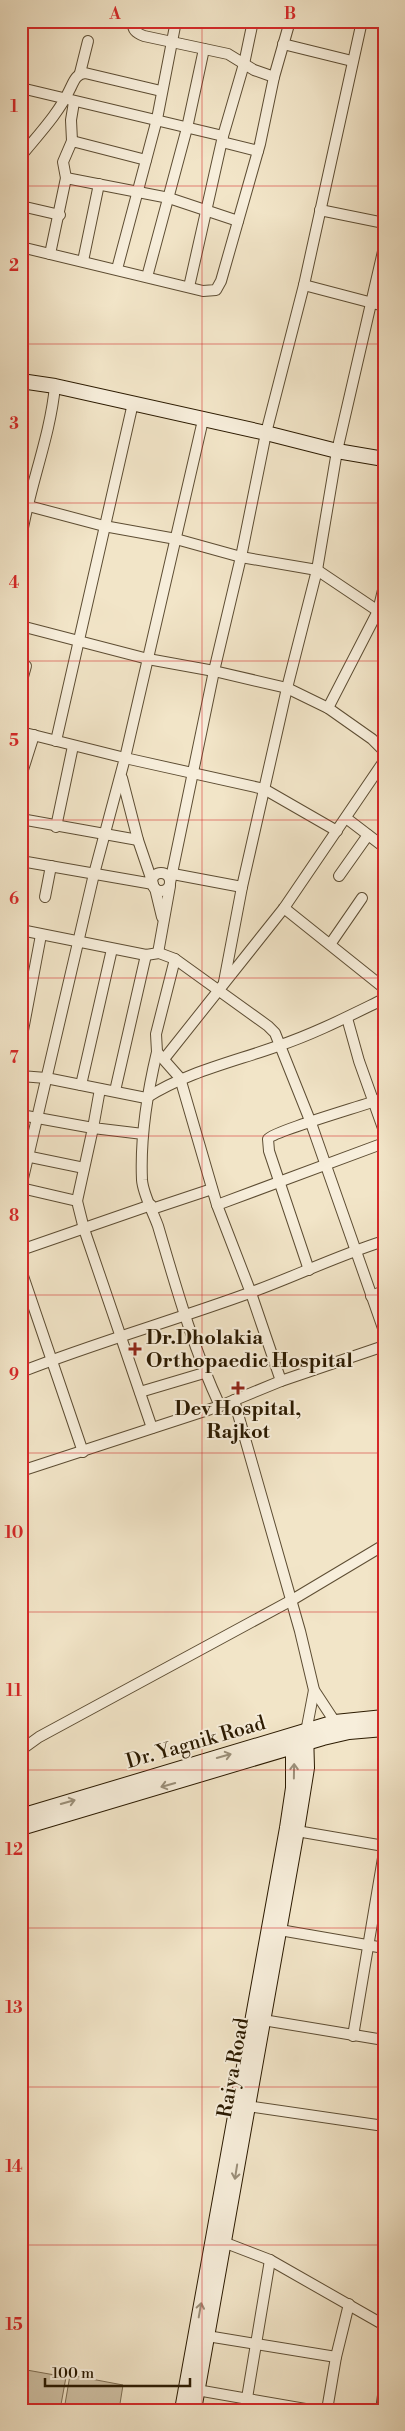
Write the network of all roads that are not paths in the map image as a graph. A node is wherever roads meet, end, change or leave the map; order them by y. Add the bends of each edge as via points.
1 (133, 21) edge
2 (176, 21) edge
3 (253, 21) edge
4 (290, 21) edge
5 (362, 21) edge
6 (88, 41) dead end
7 (172, 43) junction
8 (284, 44) junction
9 (204, 49) junction
10 (352, 60) junction
11 (244, 64) junction
12 (80, 73) junction
13 (274, 77) junction
14 (21, 88) edge
15 (161, 91) junction
16 (69, 101) junction
17 (157, 119) junction
18 (187, 128) junction
19 (222, 139) junction
20 (72, 141) junction
21 (258, 151) junction
22 (21, 156) edge
23 (146, 160) junction
24 (66, 178) junction
25 (98, 184) junction
26 (137, 192) junction
27 (169, 198) junction
28 (21, 206) edge
29 (205, 210) junction
30 (320, 210) junction
31 (60, 215) junction
32 (238, 221) junction
33 (384, 224) edge
34 (21, 247) edge
35 (384, 247) edge
36 (50, 254) junction
37 (83, 261) junction
38 (117, 269) junction
39 (148, 277) junction
40 (304, 285) junction
41 (189, 287) junction
42 (370, 303) junction
43 (384, 306) edge
44 (21, 381) edge
45 (55, 386) junction
46 (133, 403) junction
47 (203, 420) junction
48 (266, 433) junction
49 (337, 451) junction
50 (384, 460) edge
51 (24, 504) edge
52 (104, 526) junction
53 (21, 539) edge
54 (176, 539) junction
55 (241, 557) junction
56 (317, 570) junction
57 (384, 586) edge
58 (381, 613) edge
59 (21, 626) edge
60 (79, 640) junction
61 (148, 659) junction
62 (26, 666) dead end
63 (214, 670) junction
64 (21, 684) edge
65 (287, 688) junction
66 (328, 708) junction
67 (21, 732) edge
68 (34, 736) junction
69 (56, 741) junction
70 (73, 746) junction
71 (384, 752) edge
72 (125, 758) junction
73 (383, 765) edge
74 (193, 774) junction
75 (21, 776) edge
76 (121, 776) junction
77 (264, 789) junction
78 (346, 818) junction
79 (21, 819) edge
80 (56, 827) junction
81 (337, 831) junction
82 (105, 835) junction
83 (368, 835) junction
84 (138, 840) junction
85 (384, 847) edge
86 (21, 861) edge
87 (51, 866) junction
88 (94, 874) junction
89 (340, 876) dead end
90 (171, 881) junction
91 (154, 886) junction
92 (242, 887) junction
93 (45, 897) dead end
94 (362, 898) dead end
95 (284, 908) junction
96 (163, 923) junction
97 (21, 930) edge
98 (41, 936) junction
99 (78, 942) junction
100 (331, 943) junction
101 (112, 949) junction
102 (158, 953) junction
103 (146, 955) junction
104 (175, 959) junction
105 (221, 985) junction
106 (384, 988) edge
107 (384, 1000) edge
108 (348, 1018) junction
109 (21, 1041) edge
110 (278, 1041) junction
111 (161, 1056) junction
112 (21, 1076) edge
113 (46, 1078) junction
114 (180, 1078) junction
115 (81, 1085) junction
116 (100, 1088) junction
117 (116, 1092) junction
118 (146, 1098) junction
119 (384, 1098) edge
120 (373, 1102) junction
121 (21, 1115) edge
122 (36, 1118) junction
123 (311, 1123) junction
124 (93, 1128) junction
125 (384, 1131) edge
126 (143, 1134) junction
127 (384, 1143) edge
128 (24, 1156) edge
129 (324, 1164) junction
130 (84, 1168) junction
131 (280, 1181) junction
132 (21, 1188) edge
133 (212, 1189) junction
134 (77, 1202) junction
135 (217, 1205) junction
136 (152, 1207) junction
137 (84, 1229) junction
138 (384, 1241) edge
139 (21, 1250) edge
140 (355, 1250) junction
141 (21, 1270) edge
142 (309, 1270) junction
143 (384, 1291) edge
144 (251, 1293) junction
145 (371, 1296) junction
146 (184, 1315) junction
147 (384, 1331) edge
148 (120, 1336) junction
149 (384, 1346) edge
150 (53, 1360) junction
151 (21, 1372) edge
152 (204, 1373) junction
153 (281, 1381) junction
154 (140, 1392) junction
155 (234, 1400) junction
156 (220, 1406) junction
157 (152, 1428) junction
158 (83, 1452) junction
159 (22, 1469) edge
160 (384, 1545) edge
161 (292, 1600) junction
162 (314, 1690) junction
163 (384, 1717) edge
164 (335, 1722) junction
165 (384, 1729) edge
166 (300, 1740) junction
167 (21, 1750) edge
168 (21, 1816) edge
169 (21, 1828) edge
170 (292, 1830) junction
171 (384, 1846) edge
172 (384, 1852) edge
173 (274, 1929) junction
174 (368, 1946) junction
175 (384, 1948) edge
176 (263, 2020) junction
177 (353, 2036) junction
178 (384, 2040) edge
179 (247, 2106) junction
180 (384, 2126) edge
181 (219, 2240) junction
182 (270, 2260) junction
183 (349, 2304) junction
184 (384, 2325) edge
185 (202, 2335) junction
186 (257, 2343) junction
187 (336, 2357) junction
188 (384, 2388) edge
189 (198, 2390) junction
190 (247, 2398) junction
191 (182, 2410) edge
192 (194, 2410) edge
193 (245, 2410) edge
194 (311, 2410) edge
195 (327, 2410) edge
196 (381, 2410) edge

1 - 7 street via 136,33
2 - 7 street
3 - 11 street
4 - 8 street
5 - 10 street
6 - 12 street
7 - 9 street
7 - 15 street
8 - 10 street
8 - 13 street
9 - 11 street via 228,54
9 - 18 street
10 - 30 street
11 - 13 street
11 - 19 street
12 - 15 street
12 - 16 street via 76,76
13 - 21 street
14 - 16 street
15 - 17 street
16 - 17 street
16 - 20 street
16 - 22 street
17 - 18 street
17 - 23 street
18 - 19 street
18 - 27 street
19 - 21 street
19 - 29 street
20 - 23 street
20 - 24 street via 63,162
21 - 32 street
23 - 26 street
24 - 25 street
24 - 31 street
25 - 26 street
25 - 37 street
26 - 27 street
26 - 38 street
27 - 29 street
27 - 39 street
28 - 31 street
29 - 32 street
29 - 41 street
30 - 33 street
30 - 40 street
31 - 36 street
32 - 41 street via 219,286 210,292
34 - 36 street
35 - 42 street
36 - 37 street
37 - 38 street
38 - 39 street
39 - 41 street
40 - 42 street
40 - 48 street
42 - 43 street
42 - 49 street
44 - 45 street
45 - 46 street
45 - 51 street via 53,409
46 - 47 street
46 - 52 street
47 - 48 street
47 - 54 street
48 - 49 street
48 - 55 street
49 - 50 street
49 - 56 street
51 - 52 street
51 - 53 street
52 - 54 street
52 - 60 street
54 - 55 street
54 - 61 street
55 - 56 street
55 - 63 street
56 - 58 street
56 - 65 street
57 - 58 street
58 - 66 street
59 - 60 street
60 - 61 street
60 - 69 street
61 - 63 street
61 - 72 street
62 - 64 street
63 - 65 street
63 - 74 street
65 - 66 street
65 - 77 street
66 - 71 street via 372,738
67 - 68 street
68 - 69 street
68 - 75 street
69 - 70 street
70 - 72 street
70 - 80 street
72 - 74 street
72 - 76 street
73 - 78 street
74 - 77 street
74 - 90 street
76 - 82 street
76 - 84 street
77 - 81 street
77 - 92 street
78 - 81 street
78 - 83 street
79 - 80 street
80 - 82 street
81 - 95 street
82 - 84 street
82 - 88 street
83 - 85 street
83 - 89 street
84 - 91 street
86 - 87 street
87 - 88 street
87 - 93 street
88 - 91 street
88 - 99 street
90 - 91 street via 163,891
90 - 91 street via 161,873 155,876
90 - 92 street
90 - 96 street
91 - 96 street
92 - 105 street
94 - 100 street
95 - 100 street
95 - 105 street
96 - 102 street
97 - 98 street
98 - 99 street
98 - 109 street
99 - 101 street
99 - 113 street
100 - 106 street
101 - 103 street
101 - 115 street
102 - 103 street
102 - 104 street
103 - 117 street
104 - 105 street
104 - 111 street via 156,1034
105 - 110 street via 268,1026
105 - 111 street
107 - 108 street
108 - 110 street
108 - 120 street
110 - 114 street
110 - 123 street
111 - 114 street
111 - 118 street
112 - 113 street
113 - 115 street
113 - 122 street
114 - 118 street
114 - 133 street
115 - 116 street
116 - 117 street
116 - 124 street
117 - 118 street
118 - 126 street
119 - 120 street
120 - 123 street
120 - 125 street
121 - 122 street
122 - 124 street
122 - 128 street
123 - 129 street
123 - 131 street via 284,1130 268,1139
124 - 126 street
124 - 130 street
126 - 136 street via 142,1182
127 - 129 street
128 - 130 street
128 - 132 street
129 - 131 street
129 - 140 street
130 - 134 street
131 - 135 street
131 - 142 street
132 - 134 street
133 - 135 street
133 - 136 street
134 - 137 street
135 - 144 street
136 - 137 street
136 - 146 street
137 - 139 street
137 - 148 street
138 - 140 street
140 - 142 street
140 - 145 street
141 - 150 street
142 - 144 street
143 - 145 street
144 - 146 street
144 - 153 street
145 - 147 street
146 - 148 street
146 - 152 street
148 - 150 street
148 - 154 street
149 - 153 street
150 - 151 street
150 - 158 street
152 - 154 street
152 - 156 street
153 - 155 street
154 - 157 street
155 - 156 street
155 - 161 street
156 - 157 street
157 - 158 street
158 - 159 street
160 - 161 street
161 - 162 street
161 - 167 street via 39,1737
162 - 164 street
162 - 166 street
163 - 164 street, Dr. Yagnik Road
164 - 166 street, Dr. Yagnik Road
165 - 166 street
168 -> 166 street, Dr. Yagnik Road
166 -> 169 street
166 - 170 street, Raiya Road via 307,1768
170 - 171 street
170 - 173 street, Raiya Road
172 - 174 street
173 - 174 street
173 - 176 street, Raiya Road
173 - 181 street, Raiya Road
174 - 175 street
174 - 177 street
176 - 177 street
176 - 179 street, Raiya Road
177 - 178 street
179 - 180 street
179 -> 181 street, Raiya Road
181 - 182 street
181 - 185 street, Raiya Road
182 - 183 street
182 - 186 street
183 - 184 street
183 - 187 street
185 - 186 street
185 - 189 street, Raiya Road
185 - 191 street, Raiya Road
186 - 187 street
186 - 190 street
187 - 195 street
188 - 196 street
189 - 190 street
189 - 192 street, Raiya Road
190 - 193 street
190 - 194 street

